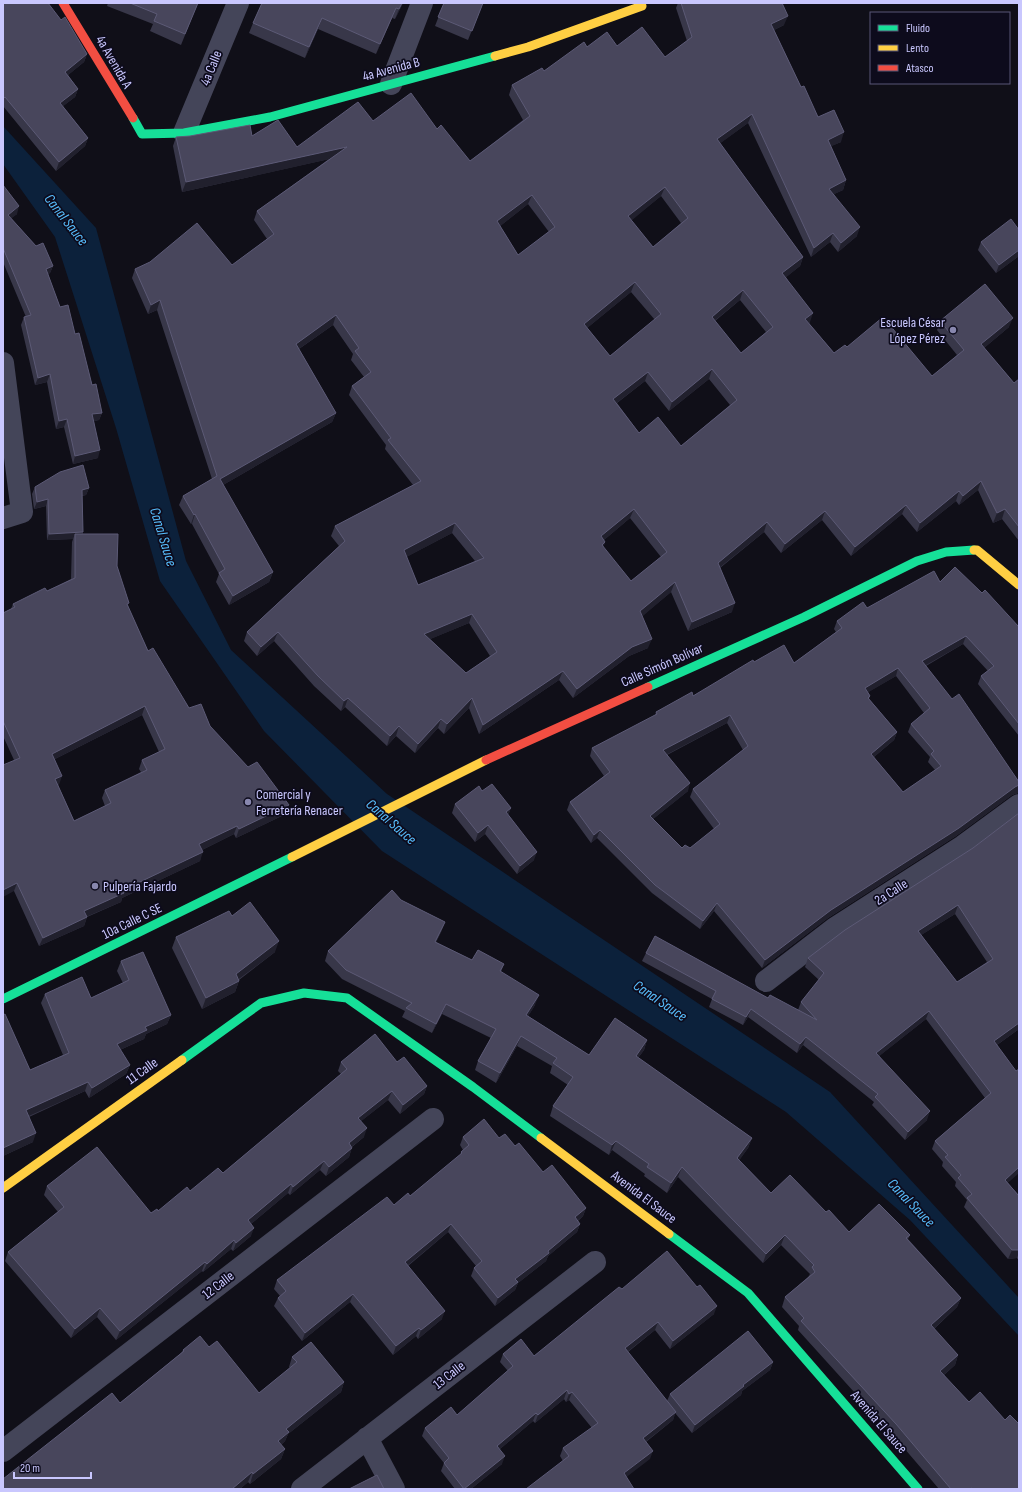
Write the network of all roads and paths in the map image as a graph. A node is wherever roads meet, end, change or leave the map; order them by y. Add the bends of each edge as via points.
1 (63, 3) edge
2 (238, 3) edge
3 (422, 3) edge
4 (642, 6) dead end
5 (605, 11) edge
6 (391, 84) junction
7 (184, 133) junction
8 (142, 134) joint
9 (3, 363) edge
10 (12, 515) edge
11 (1019, 585) edge
12 (1019, 805) edge
13 (315, 846) joint
14 (766, 981) dead end
15 (304, 993) joint
16 (3, 999) edge
17 (433, 1118) dead end
18 (3, 1188) edge
19 (595, 1262) dead end
20 (367, 1438) junction
21 (3, 1451) edge
22 (302, 1489) edge
23 (394, 1489) edge
24 (918, 1489) edge

1 - 8 street, 4a Avenida A
2 - 7 street, 4a Calle
3 - 6 street
4 - 5 street, 4a Avenida B
5 - 6 street, 4a Avenida B via 528,47
6 - 7 street, 4a Avenida B via 270,117
7 - 8 street, 4a Avenida B
9 - 10 street
11 - 13 street, Calle Simón Bolívar via 978,550 946,552 917,561 804,617 454,776
12 - 14 street, 2a Calle via 963,846 835,928
13 - 16 street, 10a Calle C SE
15 - 18 street, 11 Calle via 261,1003
15 - 24 street, Avenida El Sauce via 347,998 473,1086 748,1293
17 - 21 street, 12 Calle
19 - 20 street, 13 Calle
20 - 22 street, 13 Calle
20 - 23 street

